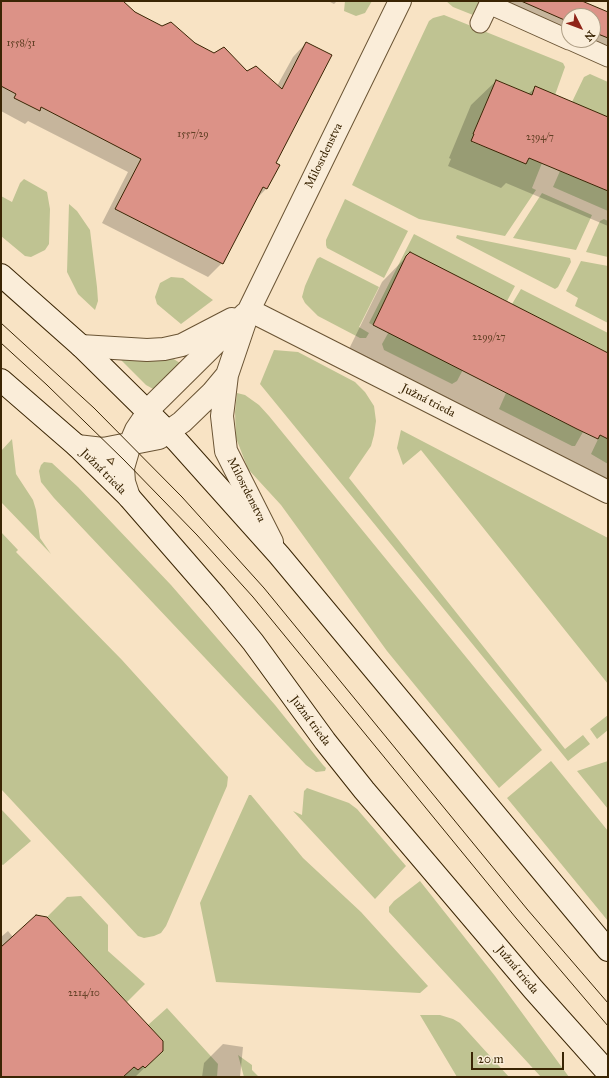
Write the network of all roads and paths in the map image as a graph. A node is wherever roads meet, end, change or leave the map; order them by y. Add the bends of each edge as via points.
1 (400, 1) edge
2 (480, 23) dead end
3 (561, 36) edge
4 (587, 48) edge
5 (608, 57) edge
6 (1, 275) edge
7 (249, 310) junction
8 (81, 346) junction
9 (227, 375) junction
10 (1, 380) edge
11 (148, 412) junction
12 (168, 432) junction
13 (130, 444) junction
14 (77, 446) junction
15 (608, 492) edge
16 (129, 497) junction
17 (279, 555) junction
18 (608, 950) edge
19 (608, 1073) edge

1 - 7 street, Milosrdenstva
2 - 3 lane via 489,4
4 - 5 lane
6 - 8 street
7 - 8 street via 182,345 164,349
7 - 9 street, Milosrdenstva
7 - 11 street
7 - 15 street, Južná trieda
8 - 11 street
9 - 12 street, Milosrdenstva via 212,394
9 - 17 street, Milosrdenstva via 222,416 226,451
10 - 14 street, Južná trieda
11 - 12 street
11 - 13 street
12 - 13 street, Milosrdenstva via 159,438
12 - 17 street
13 - 14 street, Milosrdenstva via 104,449
13 - 16 street via 123,468
14 - 16 street, Južná trieda
16 - 19 street, Južná trieda via 253,642 364,790
17 - 18 street

